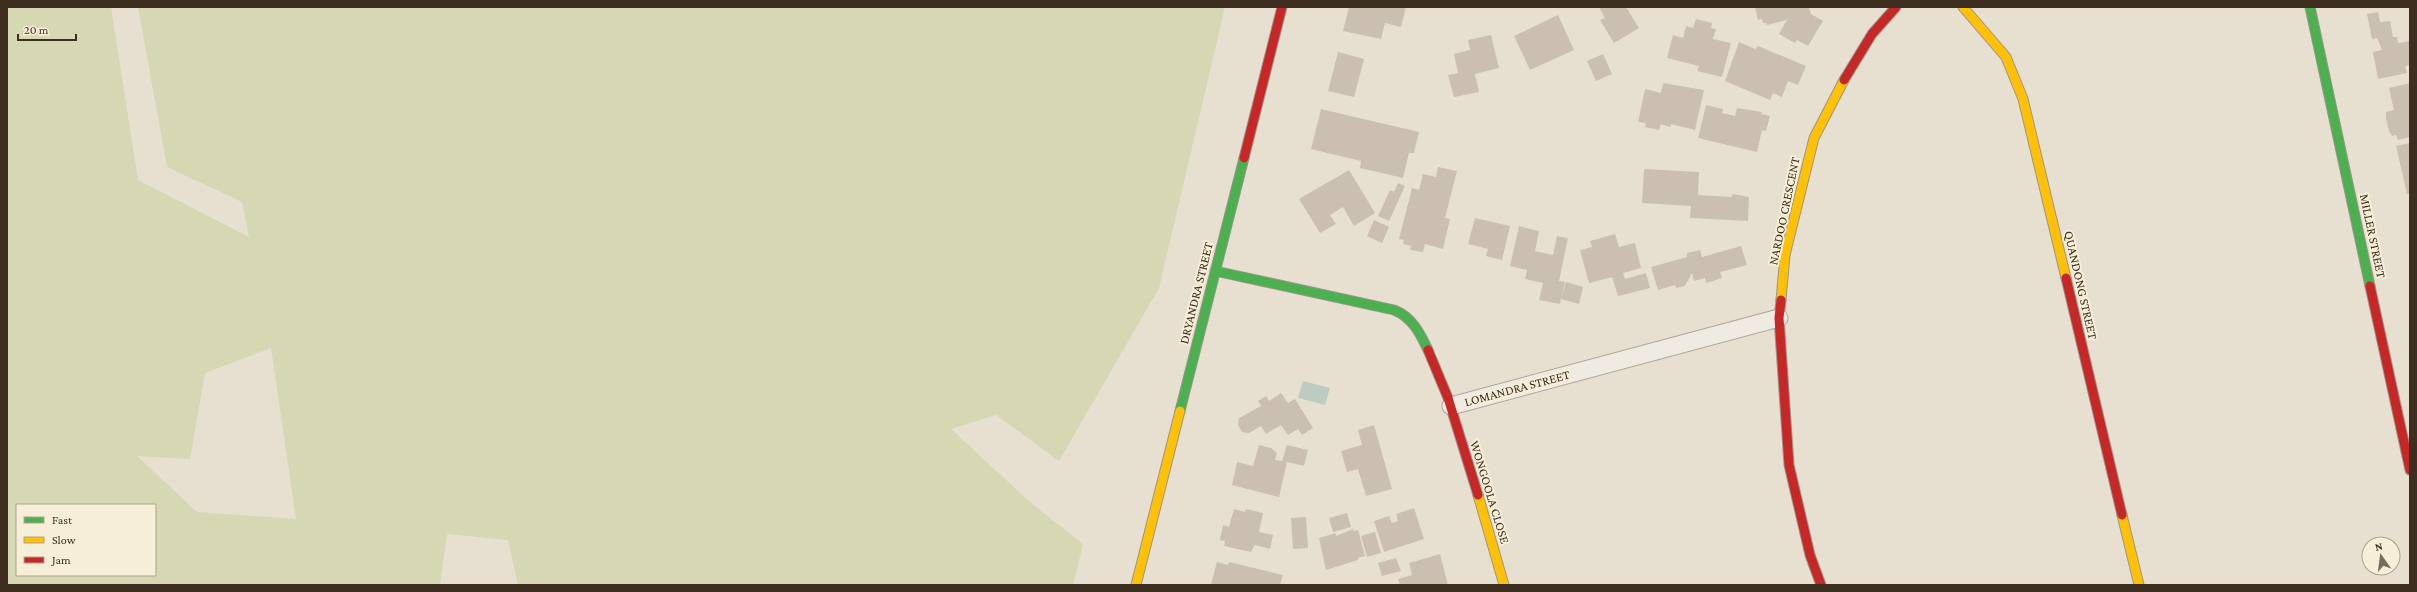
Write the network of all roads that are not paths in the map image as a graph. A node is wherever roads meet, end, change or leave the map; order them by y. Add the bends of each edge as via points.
1 (1282, 7) edge
2 (1896, 7) edge
3 (1963, 7) edge
4 (2310, 7) edge
5 (1215, 271) junction
6 (1779, 318) junction
7 (1451, 406) junction
8 (2410, 470) edge
9 (1136, 585) edge
10 (1504, 585) edge
11 (1820, 585) edge
12 (2139, 585) edge

1 - 5 street, DRYANDRA STREET
2 - 6 street, NARDOO CRESCENT via 1872,34 1842,83 1814,138 1785,255
3 - 12 street, QUANDONG STREET via 2006,57 2023,99
4 - 8 street, MILLER STREET
5 - 7 street, LOMANDRA STREET via 1385,308 1407,317 1422,333
5 - 9 street, DRYANDRA STREET
6 - 7 street, LOMANDRA STREET
6 - 11 street, NARDOO CRESCENT via 1789,465 1810,555
7 - 10 street, WONGOOLA CLOSE

